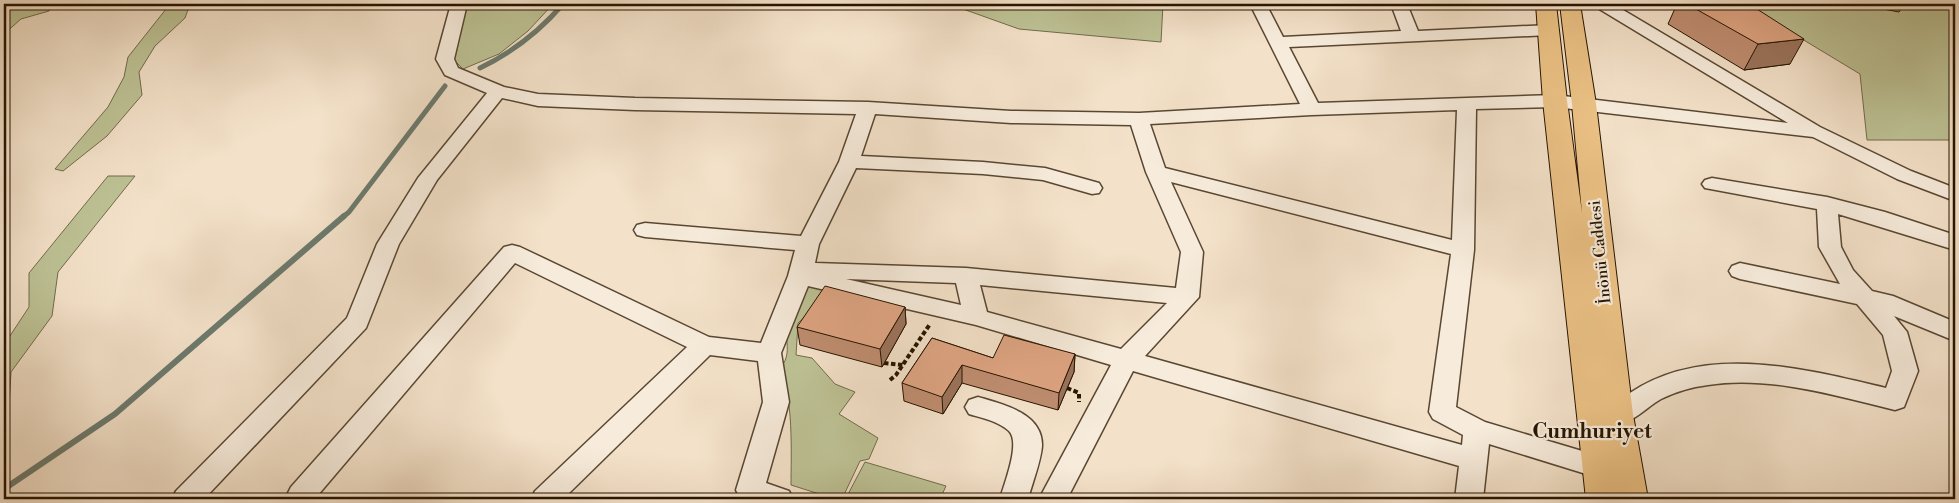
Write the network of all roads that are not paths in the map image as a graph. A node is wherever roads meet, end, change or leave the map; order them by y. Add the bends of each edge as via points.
1 (459, 4) edge
2 (1258, 4) edge
3 (1399, 4) edge
4 (1570, 4) edge
5 (1602, 4) edge
6 (1547, 17) edge
7 (1411, 36) junction
8 (1279, 42) junction
9 (498, 92) junction
10 (1555, 101) junction
11 (1467, 104) junction
12 (1584, 104) junction
13 (868, 108) junction
14 (1312, 109) junction
15 (1139, 119) junction
16 (1818, 132) junction
17 (849, 162) junction
18 (1156, 172) junction
19 (1712, 184) dead end
20 (1092, 188) dead end
21 (1955, 195) edge
22 (1827, 204) junction
23 (645, 230) dead end
24 (1955, 243) edge
25 (808, 244) junction
26 (1464, 250) junction
27 (1740, 271) dead end
28 (801, 272) junction
29 (966, 276) junction
30 (1187, 297) junction
31 (1864, 297) junction
32 (976, 317) junction
33 (1955, 332) edge
34 (705, 345) junction
35 (769, 352) junction
36 (1126, 360) junction
37 (978, 407) dead end
38 (1617, 415) junction
39 (1476, 430) junction
40 (1472, 459) junction
41 (1599, 467) junction
42 (745, 495) edge
43 (300, 498) edge
44 (186, 499) edge
45 (545, 499) edge
46 (779, 499) edge
47 (1014, 499) edge
48 (1053, 499) edge
49 (1468, 499) edge
50 (1603, 499) edge
51 (1631, 499) edge

1 - 9 street via 446,59 451,71
2 - 8 street
3 - 7 street
4 - 12 main road, İnönü Caddesi
5 - 16 street
6 - 7 street
6 - 10 main road, İnönü Caddesi
7 - 8 street
8 - 14 street
9 - 13 street via 538,100 592,103
9 - 44 street via 428,178 388,244 357,322
10 - 11 street
10 - 12 street
10 - 41 main road, İnönü Caddesi
11 - 14 street
11 - 26 street
12 - 16 street
12 - 38 main road, İnönü Caddesi
13 - 15 street via 1011,117
13 - 17 street
14 - 15 street
15 - 18 street
16 - 21 street via 1904,175
17 - 20 street via 1045,174
17 - 25 street
18 - 26 street
18 - 30 street via 1192,252
19 - 22 street
22 - 24 street
22 - 31 street via 1830,247 1844,274
23 - 25 street
25 - 28 street
26 - 39 street via 1442,412
27 - 31 street
28 - 29 street
28 - 32 street
28 - 35 street
29 - 30 street
29 - 32 street
30 - 36 street
31 - 33 street via 1885,302
31 - 38 street via 1895,332 1905,371 1895,400 1778,376 1717,374 1677,382 1653,392
32 - 36 street
34 - 35 street
34 - 43 street via 512,252
34 - 45 street
35 - 42 street via 776,402
36 - 40 street
36 - 48 street
37 - 47 street via 1016,421 1028,437
38 - 51 main road, İnönü Caddesi
39 - 40 street
39 - 41 street
40 - 49 street
41 - 50 main road, İnönü Caddesi
42 - 46 street

